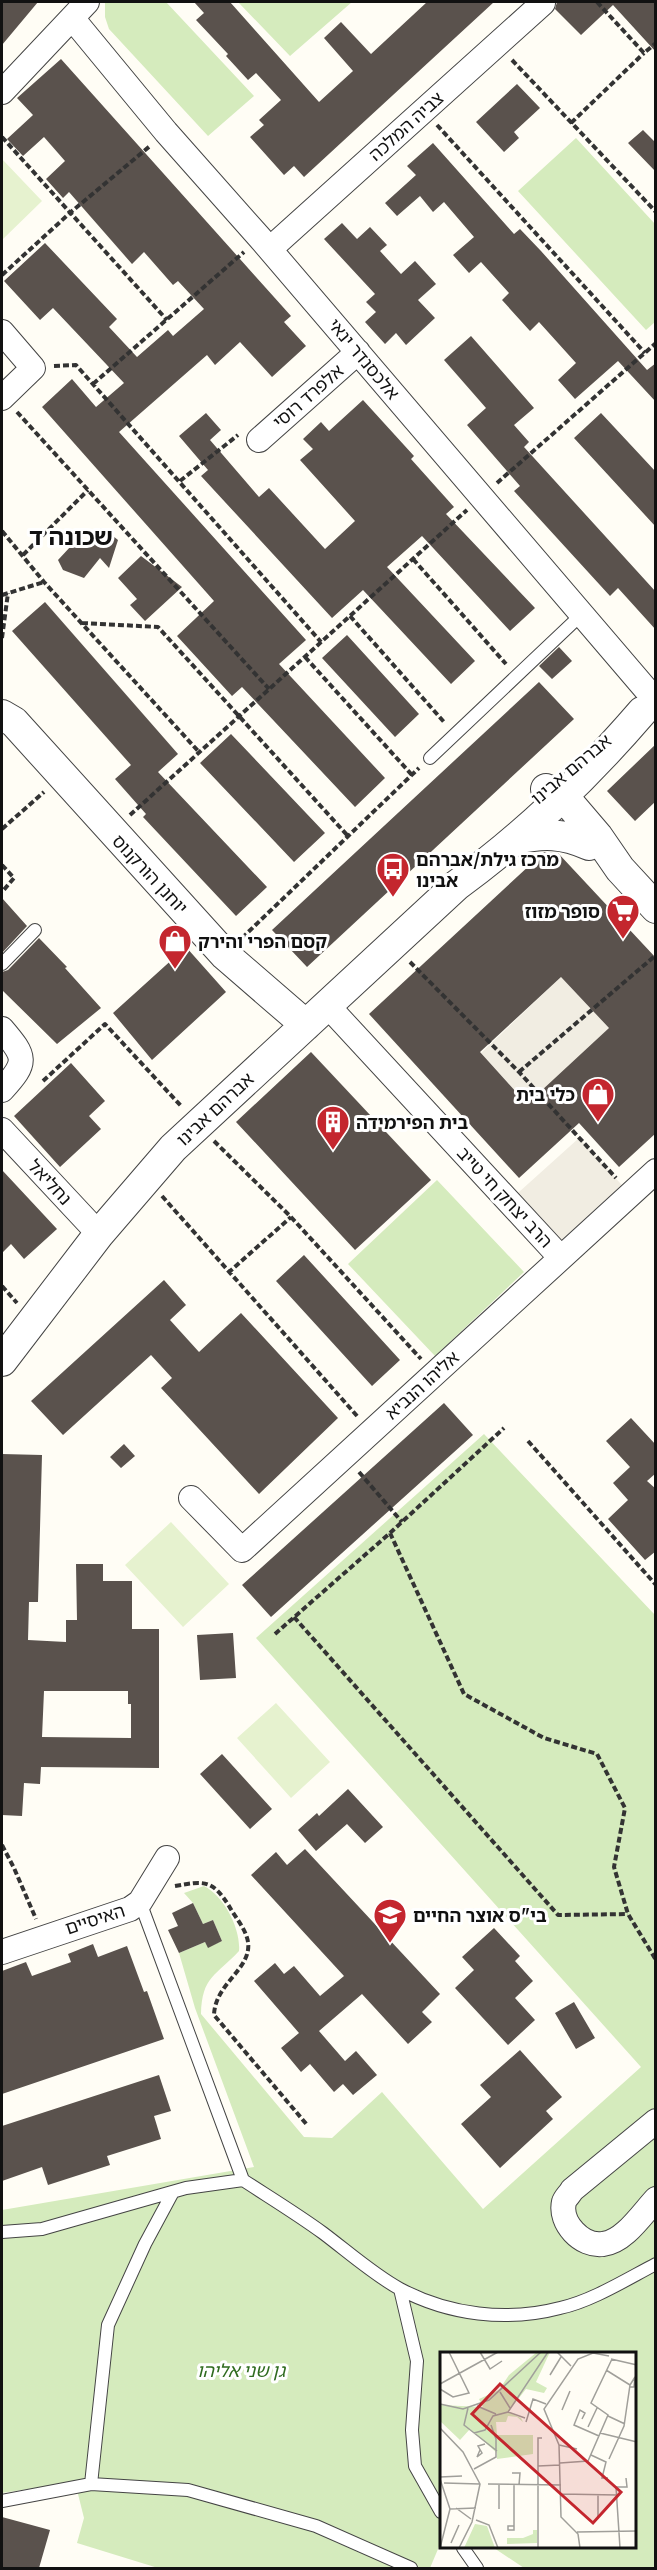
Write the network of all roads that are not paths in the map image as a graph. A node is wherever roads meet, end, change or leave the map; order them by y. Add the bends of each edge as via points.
1 (543, 3) edge
2 (80, 10) edge
3 (2, 92) edge
4 (265, 244) junction
5 (2, 332) edge
6 (358, 352) junction
7 (2, 397) edge
8 (259, 440) road end
9 (582, 614) junction
10 (651, 704) edge
11 (2, 716) edge
12 (430, 758) road end
13 (601, 758) junction
14 (554, 797) junction
15 (516, 839) junction
16 (596, 845) junction
17 (457, 885) junction
18 (656, 908) edge
19 (35, 930) dead end
20 (2, 964) edge
21 (316, 1015) junction
22 (2, 1029) edge
23 (2, 1090) edge
24 (2, 1130) edge
25 (656, 1171) edge
26 (99, 1234) junction
27 (561, 1258) junction
28 (2, 1361) edge
29 (191, 1498) dead end
30 (167, 1858) dead end
31 (144, 1896) junction
32 (2, 1952) edge
33 (656, 2121) edge
34 (243, 2180) junction
35 (173, 2192) junction
36 (656, 2199) edge
37 (2, 2232) edge
38 (656, 2264) edge
39 (400, 2289) junction
40 (91, 2484) junction
41 (2, 2500) edge
42 (440, 2510) edge
43 (464, 2549) edge
44 (411, 2568) edge
45 (477, 2568) edge

1 - 4 street, צביה המלכה
2 - 3 street, אלכסנדר ינאי
2 - 4 street, אלכסנדר ינאי via 166,132
4 - 6 street, אלכסנדר ינאי
5 - 7 street via 33,368
6 - 8 street, אלפרד רוסי
6 - 9 street, אלכסנדר ינאי
9 - 10 street, אלכסנדר ינאי
9 - 12 lane
10 - 13 street, אברהם אבינו
10 - 14 street, אברהם אבינו via 577,761
11 - 21 street, יוחנן הורקנוס via 14,722 225,955
13 - 14 street, אברהם אבינו
13 - 16 street via 594,798
14 - 15 street, אברהם אבינו
14 - 16 street
14 - 17 street, אברהם אבינו via 490,843
15 - 16 street via 552,834
15 - 17 street, אברהם אבינו
16 - 18 street
17 - 21 street, אברהם אבינו
19 - 20 lane
21 - 26 street, אברהם אבינו via 198,1125
21 - 27 street, הרב יצחק חי טייב
22 - 23 street via 22,1058 18,1072
24 - 26 street, נחליאל
25 - 27 street, אליהו הנביא
26 - 28 street, אברהם אבינו
27 - 29 street, אליהו הנביא via 242,1550
30 - 31 street
31 - 32 street, האיסיים via 130,1909
31 - 34 lane
33 - 36 street via 572,2190 564,2201 564,2217 572,2232 602,2245 615,2240
34 - 35 lane
34 - 39 lane
35 - 37 lane via 42,2229
35 - 40 lane via 108,2325
38 - 39 lane via 561,2308 519,2315 452,2310
39 - 42 lane via 417,2361 412,2430 415,2466
40 - 41 lane
40 - 44 lane via 188,2490 316,2526
43 - 45 lane

